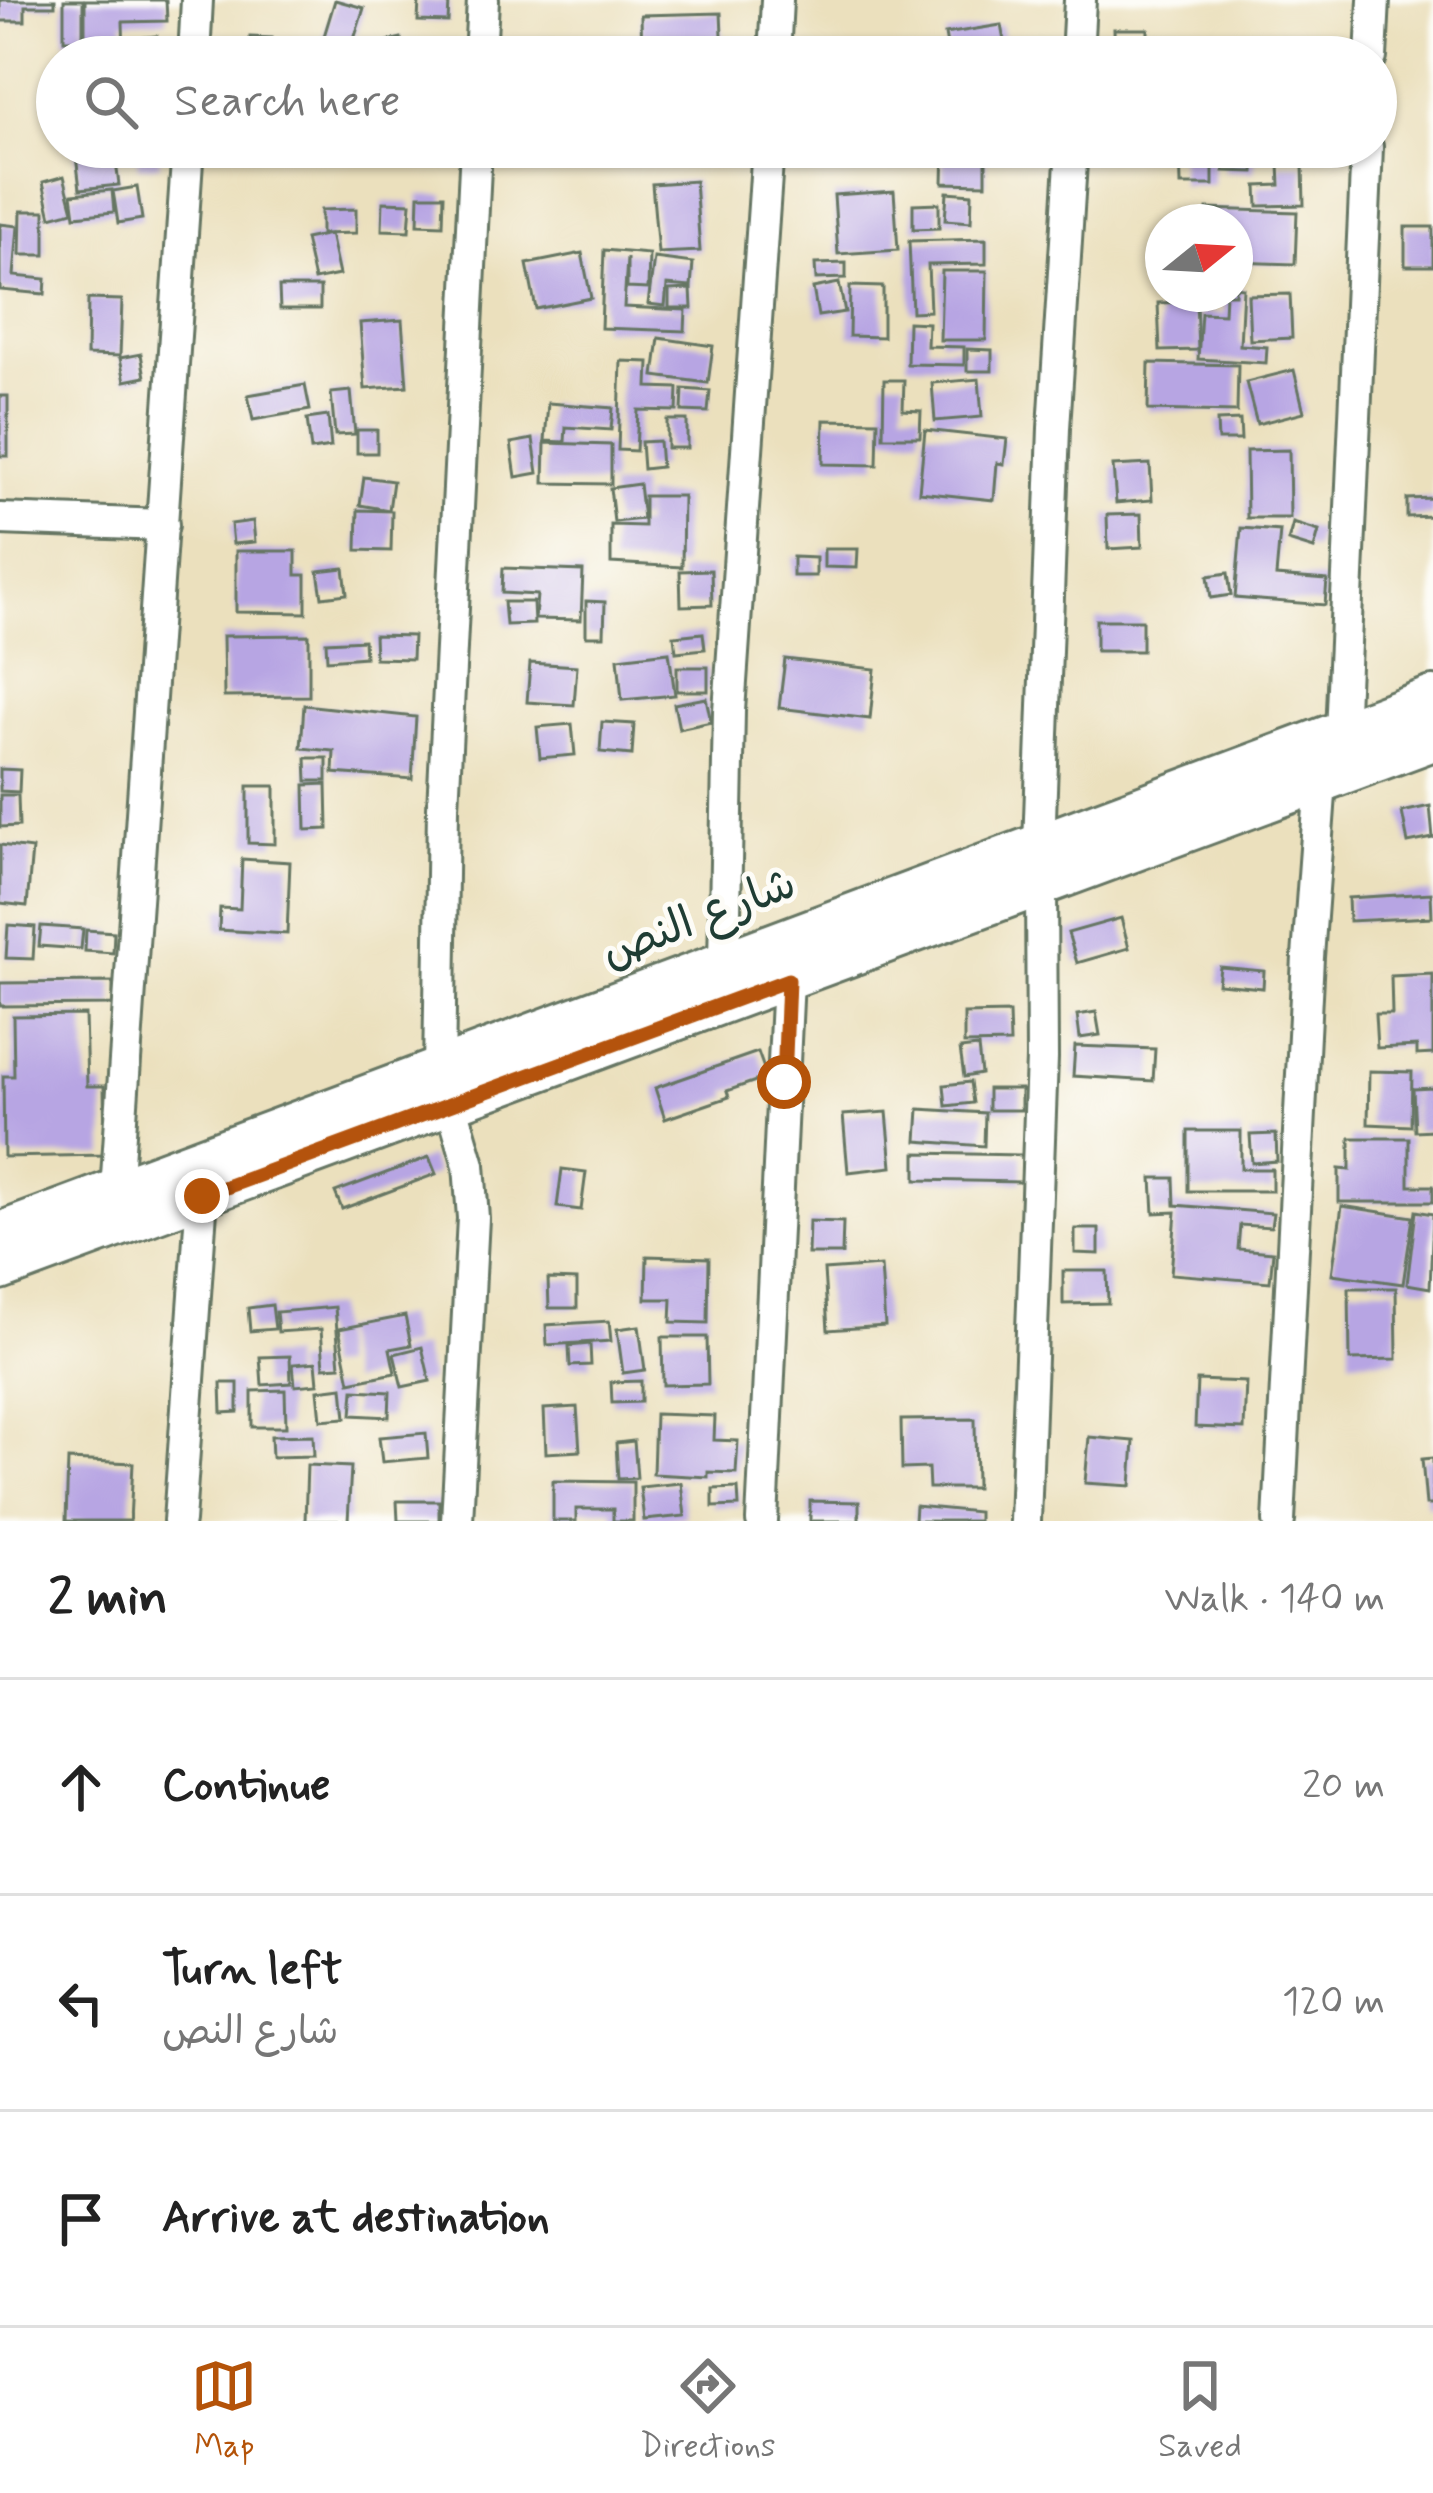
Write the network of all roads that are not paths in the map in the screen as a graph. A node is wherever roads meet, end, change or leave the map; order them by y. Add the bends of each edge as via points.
1 (197, 0) edge
2 (483, 0) edge
3 (777, 0) edge
4 (1080, 0) edge
5 (1374, 0) edge
6 (195, 36) edge
7 (481, 36) edge
8 (775, 36) edge
9 (1078, 36) edge
10 (1372, 36) edge
11 (187, 168) edge
12 (475, 168) edge
13 (766, 168) edge
14 (1071, 168) edge
15 (1365, 168) edge
16 (0, 518) edge
17 (163, 525) junction
18 (1433, 698) edge
19 (1341, 733) junction
20 (1433, 740) edge
21 (1321, 781) junction
22 (1040, 866) junction
23 (724, 963) junction
24 (788, 980) junction
25 (445, 1088) junction
26 (116, 1191) junction
27 (202, 1196) junction
28 (0, 1234) edge
29 (0, 1270) edge
30 (179, 1521) edge
31 (457, 1521) edge
32 (762, 1521) edge
33 (1025, 1521) edge
34 (1279, 1521) edge

1 - 6 street
2 - 7 street
3 - 8 street
4 - 9 street
5 - 10 street
11 - 17 street
12 - 25 street via 443,808
13 - 23 street via 730,711
14 - 22 street
15 - 19 street
16 - 17 street
17 - 26 street
18 - 19 main road, شارع النص
19 - 22 main road, شارع النص
20 - 21 main road, شارع النص
21 - 22 main road, شارع النص
21 - 34 street
22 - 23 main road, شارع النص
22 - 24 main road, شارع النص
22 - 33 street via 1042,1058
23 - 25 main road, شارع النص
24 - 25 main road, شارع النص
24 - 32 street
25 - 26 main road, شارع النص
25 - 27 main road, شارع النص
25 - 31 street via 469,1165 473,1217
26 - 28 main road, شارع النص
27 - 29 main road, شارع النص
27 - 30 street

